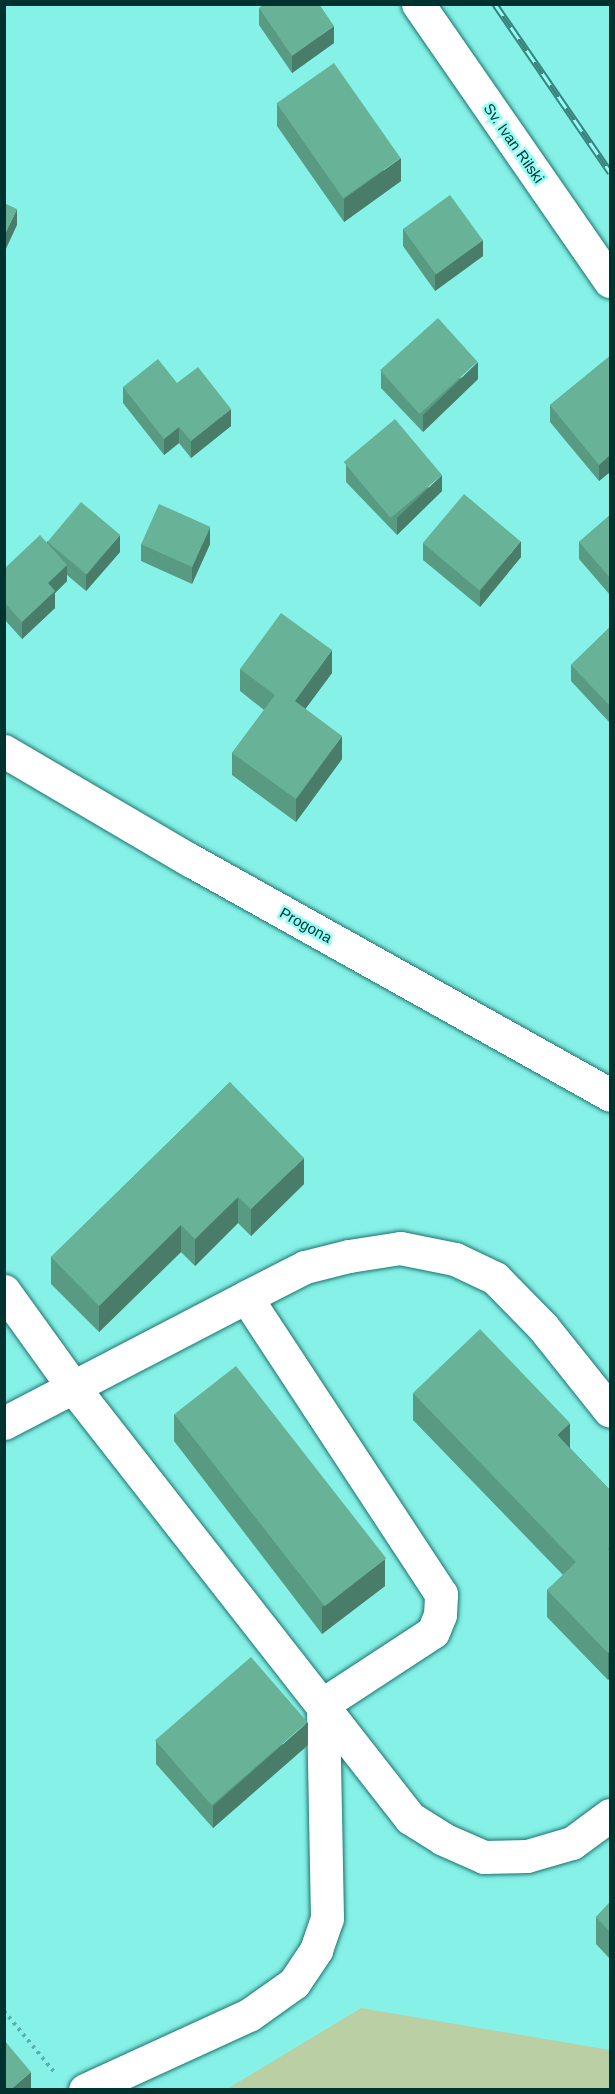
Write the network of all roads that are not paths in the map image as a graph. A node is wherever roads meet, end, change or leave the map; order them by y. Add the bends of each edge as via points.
1 (418, 4) edge
2 (610, 281) edge
3 (4, 751) edge
4 (610, 1095) edge
5 (4, 1291) edge
6 (246, 1297) junction
7 (73, 1387) junction
8 (610, 1411) edge
9 (4, 1423) edge
10 (323, 1704) junction
11 (610, 1815) edge
12 (73, 2085) edge

1 - 2 street, Sv. Ivan Rilski
3 - 4 street, Progona
5 - 7 street
6 - 7 street
6 - 8 street via 305,1267 349,1256 400,1248 454,1259 495,1278 543,1327
6 - 10 street via 441,1594 440,1615 433,1632
7 - 9 street
7 - 10 street
10 - 11 street via 410,1818 443,1839 484,1857 527,1856 572,1843
10 - 12 street via 327,1918 316,1950 294,1983 249,2015

